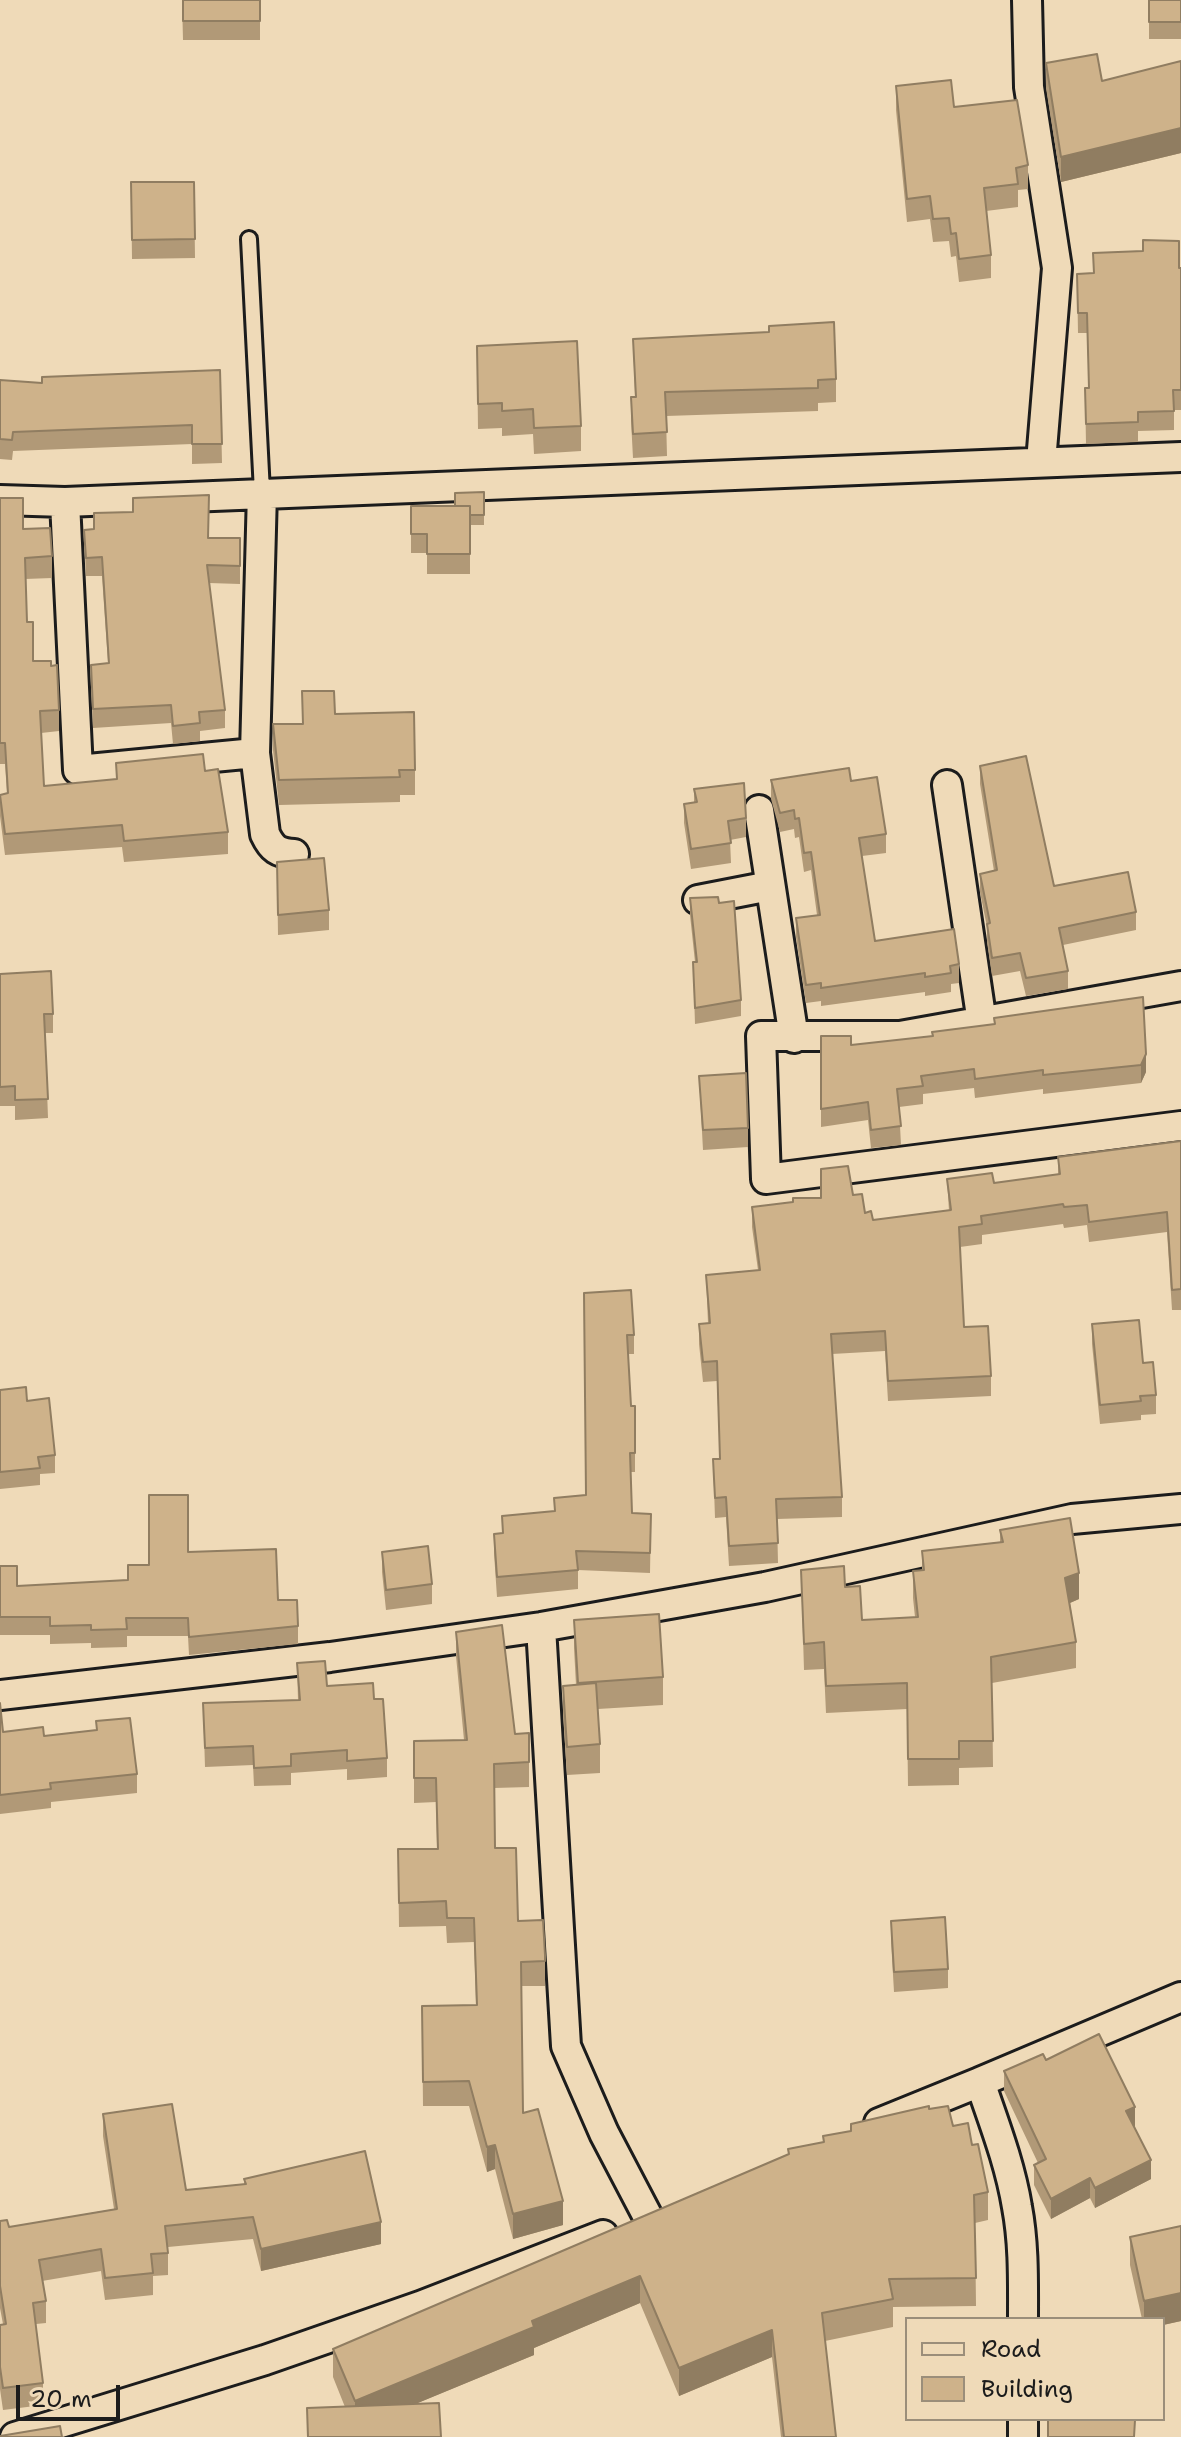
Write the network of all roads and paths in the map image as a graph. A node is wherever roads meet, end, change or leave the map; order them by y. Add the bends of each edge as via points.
1 (1027, 0) edge
2 (249, 239) dead end
3 (1181, 457) edge
4 (1041, 462) junction
5 (262, 492) junction
6 (0, 500) edge
7 (65, 502) junction
8 (255, 753) junction
9 (947, 785) dead end
10 (759, 810) dead end
11 (294, 854) dead end
12 (770, 886) junction
13 (698, 900) edge
14 (1181, 986) edge
15 (982, 1023) junction
16 (794, 1038) junction
17 (1181, 1126) edge
18 (1181, 1509) edge
19 (541, 1627) junction
20 (0, 1695) edge
21 (1181, 1997) edge
22 (980, 2082) junction
23 (856, 2133) edge
24 (676, 2206) edge
25 (648, 2217) junction
26 (1023, 2317) edge
27 (15, 2437) edge

1 - 4 street via 1029,87 1057,268
2 - 5 lane
3 - 4 street
4 - 5 street
5 - 7 street
5 - 8 street
6 - 7 street
7 - 8 street via 78,770
8 - 11 street via 265,834 280,853
9 - 15 street
10 - 12 street
12 - 13 street
12 - 16 street
14 - 15 street
15 - 16 street via 900,1036
16 - 17 street via 761,1036 766,1179
18 - 19 street via 1072,1519 765,1587
19 - 20 street
19 - 25 street via 566,2046
21 - 22 street
22 - 23 street
22 - 26 street via 1018,2208
24 - 25 street
25 - 27 street via 364,2326

